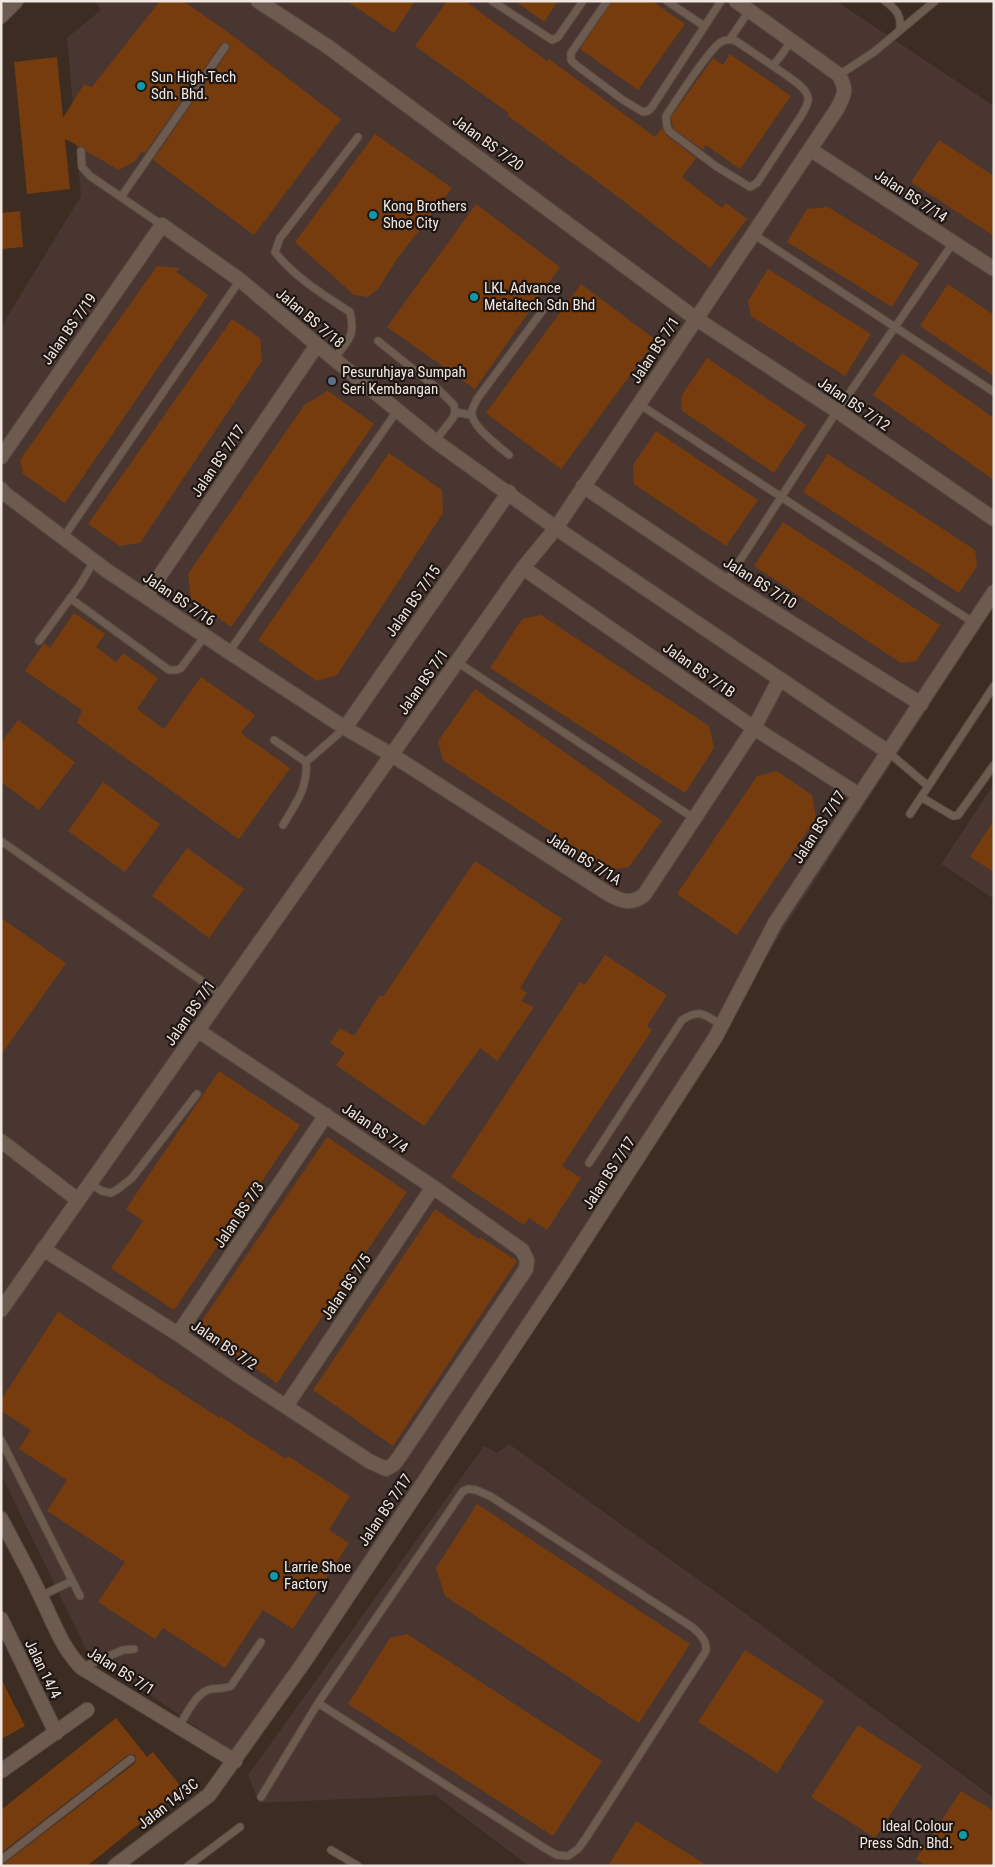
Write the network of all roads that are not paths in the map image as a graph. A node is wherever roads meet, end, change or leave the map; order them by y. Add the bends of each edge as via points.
1 (16, 1) edge
2 (258, 1) edge
3 (492, 1) edge
4 (583, 1) edge
5 (607, 1) edge
6 (668, 1) edge
7 (721, 1) edge
8 (736, 1) edge
9 (885, 1) edge
10 (934, 1) edge
11 (749, 11) junction
12 (1, 16) edge
13 (704, 26) junction
14 (900, 30) junction
15 (730, 39) junction
16 (791, 42) junction
17 (225, 47) dead end
18 (773, 66) junction
19 (834, 71) junction
20 (358, 137) dead end
21 (811, 150) junction
22 (81, 151) dead end
23 (121, 196) junction
24 (162, 226) junction
25 (753, 234) junction
26 (953, 243) junction
27 (994, 269) edge
28 (240, 280) junction
29 (546, 306) dead end
30 (696, 318) junction
31 (896, 327) junction
32 (378, 341) dead end
33 (317, 345) junction
34 (334, 359) junction
35 (994, 392) edge
36 (640, 404) junction
37 (397, 411) junction
38 (837, 411) junction
39 (455, 412) junction
40 (471, 415) junction
41 (435, 441) junction
42 (3, 454) edge
43 (509, 455) dead end
44 (583, 486) junction
45 (1, 489) edge
46 (509, 492) junction
47 (780, 496) junction
48 (994, 519) edge
49 (556, 528) junction
50 (62, 538) junction
51 (94, 561) junction
52 (523, 568) junction
53 (726, 582) junction
54 (994, 592) edge
55 (146, 596) junction
56 (70, 598) junction
57 (974, 623) junction
58 (205, 636) junction
59 (39, 641) dead end
60 (229, 652) junction
61 (457, 662) junction
62 (780, 680) junction
63 (994, 686) edge
64 (921, 704) junction
65 (344, 728) junction
66 (754, 728) junction
67 (274, 740) dead end
68 (888, 752) junction
69 (392, 755) junction
70 (306, 762) junction
71 (994, 765) edge
72 (928, 786) junction
73 (859, 796) junction
74 (921, 797) junction
75 (910, 814) dead end
76 (695, 820) junction
77 (283, 825) dead end
78 (1, 841) edge
79 (222, 995) junction
80 (722, 1026) junction
81 (197, 1030) junction
82 (197, 1094) dead end
83 (326, 1115) junction
84 (1, 1141) edge
85 (588, 1162) dead end
86 (89, 1183) junction
87 (433, 1187) junction
88 (78, 1200) junction
89 (43, 1249) junction
90 (1, 1310) edge
91 (178, 1334) junction
92 (286, 1406) junction
93 (1, 1440) edge
94 (386, 1469) joint
95 (1, 1519) edge
96 (72, 1580) junction
97 (41, 1596) junction
98 (80, 1596) dead end
99 (1, 1620) edge
100 (260, 1642) dead end
101 (134, 1649) dead end
102 (82, 1668) junction
103 (318, 1703) junction
104 (87, 1710) dead end
105 (179, 1726) junction
106 (56, 1733) junction
107 (131, 1759) dead end
108 (235, 1761) junction
109 (1, 1771) edge
110 (261, 1797) dead end
111 (240, 1827) dead end
112 (332, 1850) dead end
113 (1, 1860) edge
114 (115, 1866) edge
115 (188, 1866) edge
116 (358, 1866) edge

1 - 12 street
2 - 30 street, Jalan BS 7/20 via 327,46
3 - 4 lane via 552,40 558,37
5 - 13 lane via 571,53 571,60 643,112 652,107
6 - 13 lane
7 - 13 lane
8 - 11 street
9 - 14 lane via 898,10
10 - 14 lane
11 - 15 lane
11 - 16 street
14 - 19 lane via 874,52
15 - 18 lane
15 - 18 lane via 722,41 711,51 676,100 666,120 670,131 716,167 750,188 757,183 808,104 805,89
16 - 18 lane
16 - 19 street
17 - 23 lane
19 - 21 street, Jalan BS 7/1 via 845,87 843,98
20 - 34 lane via 280,238 275,252 283,262 350,312 354,327 351,338
21 - 25 street, Jalan BS 7/1
21 - 26 street, Jalan BS 7/14
22 - 23 lane via 82,167 90,176
23 - 24 lane
24 - 28 street, Jalan BS 7/18
24 - 42 street, Jalan BS 7/19
25 - 30 street, Jalan BS 7/1
25 - 31 lane
26 - 27 street, Jalan BS 7/14
26 - 31 lane
28 - 33 street, Jalan BS 7/18
28 - 50 lane
29 - 40 lane via 477,399
30 - 36 street, Jalan BS 7/1
30 - 38 street, Jalan BS 7/12
31 - 35 lane
31 - 38 lane
32 - 39 lane via 450,400
33 - 34 street, Jalan BS 7/18
33 - 55 street, Jalan BS 7/17
34 - 37 street, Jalan BS 7/18
36 - 44 street, Jalan BS 7/1
36 - 47 lane
37 - 41 street, Jalan BS 7/18
37 - 60 lane
38 - 47 lane
38 - 48 street, Jalan BS 7/12
39 - 40 lane
39 - 41 lane
40 - 43 lane via 476,424
41 - 46 street, Jalan BS 7/18
44 - 49 street, Jalan BS 7/1
44 - 53 street, Jalan BS 7/10
45 - 50 street, Jalan BS 7/16
46 - 49 street, Jalan BS 7/18
46 - 65 street, Jalan BS 7/15
47 - 53 lane
47 - 57 lane
49 - 52 street, Jalan BS 7/1
49 - 62 street
50 - 51 street, Jalan BS 7/16
51 - 55 street, Jalan BS 7/16
51 - 56 lane
52 - 61 street, Jalan BS 7/1
52 - 66 street, Jalan BS 7/1B
53 - 64 street, Jalan BS 7/10
54 - 57 street, Jalan BS 7/17
55 - 58 street, Jalan BS 7/16
56 - 58 lane via 169,670 181,668
56 - 59 lane
57 - 64 street, Jalan BS 7/17
58 - 60 street, Jalan BS 7/16
60 - 65 street, Jalan BS 7/16
61 - 69 street, Jalan BS 7/1
61 - 76 lane
62 - 66 street, Jalan BS 7/1A
62 - 68 street
63 - 72 lane
64 - 68 street, Jalan BS 7/17
65 - 69 street, Jalan BS 7/16
65 - 70 lane
66 - 73 street, Jalan BS 7/1B
66 - 76 street, Jalan BS 7/1A
67 - 70 lane
68 - 72 lane
68 - 73 street, Jalan BS 7/17
69 - 76 street, Jalan BS 7/1A via 610,895 628,902 637,901 644,895
69 - 79 street, Jalan BS 7/1
70 - 77 lane via 304,789
71 - 74 lane via 958,815 953,816
72 - 74 lane
73 - 80 street, Jalan BS 7/17 via 775,923
74 - 75 lane
78 - 79 lane
79 - 81 street, Jalan BS 7/1
80 - 85 lane via 701,1013 692,1013 682,1020
80 - 108 street, Jalan BS 7/17 via 560,1278
81 - 83 street, Jalan BS 7/4
81 - 86 street, Jalan BS 7/1
82 - 86 lane via 132,1178 111,1192
83 - 87 street, Jalan BS 7/4
83 - 91 street, Jalan BS 7/3
84 - 88 street
86 - 88 street, Jalan BS 7/1
87 - 92 street, Jalan BS 7/5
87 - 94 street, Jalan BS 7/4 via 522,1250 527,1260 526,1269 400,1456
88 - 89 street, Jalan BS 7/1
89 - 90 street, Jalan BS 7/1
89 - 91 street, Jalan BS 7/2
91 - 92 street, Jalan BS 7/2
92 - 94 street, Jalan BS 7/2 via 369,1462
93 - 96 lane
95 - 97 street, Jalan BS 7/1
96 - 97 lane
96 - 98 lane
97 - 102 street, Jalan BS 7/1 via 67,1652
99 - 106 street, Jalan 14/4
100 - 105 lane via 231,1686 200,1694
101 - 102 lane via 123,1650
102 - 105 street, Jalan BS 7/1
103 - 103 lane via 463,1491 468,1489 490,1496 692,1627 705,1640 706,1646 706,1652 586,1838 568,1856 546,1849
103 - 110 lane
104 - 106 street
105 - 108 street, Jalan BS 7/1
106 - 109 street
107 - 113 lane
108 - 114 street, Jalan 14/3C via 208,1796
111 - 115 lane
112 - 116 lane

